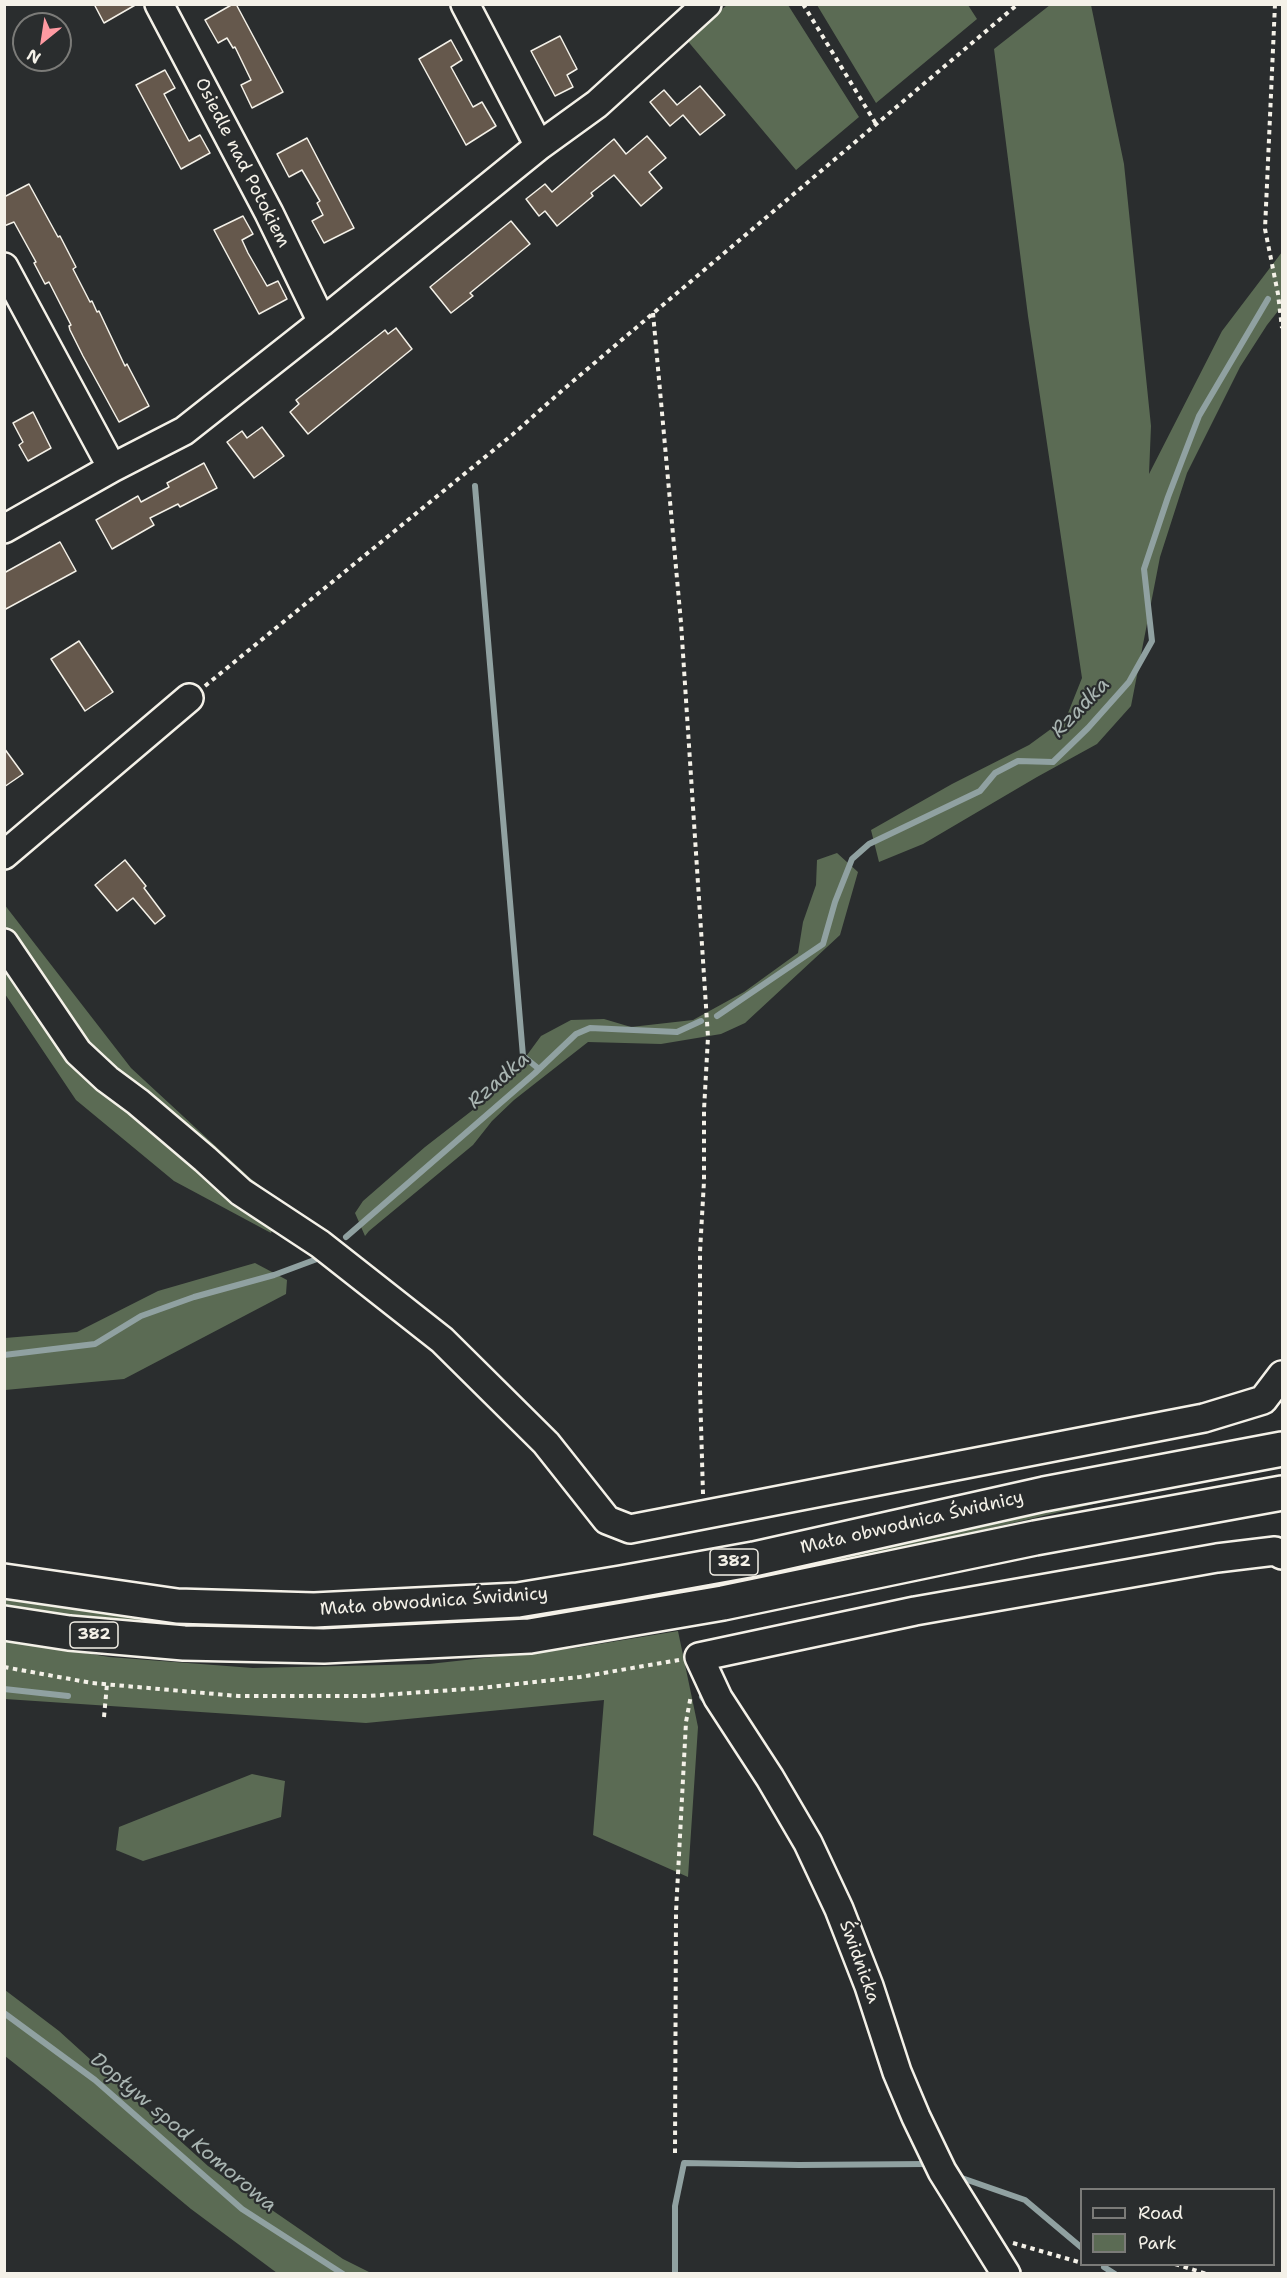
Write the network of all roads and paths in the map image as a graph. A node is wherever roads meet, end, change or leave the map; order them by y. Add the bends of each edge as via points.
1 (159, 4) edge
2 (465, 4) edge
3 (706, 4) edge
4 (803, 4) edge
5 (1018, 4) edge
6 (1275, 4) edge
7 (876, 124) junction
8 (539, 146) junction
9 (4, 267) edge
10 (653, 313) junction
11 (322, 322) junction
12 (1282, 328) edge
13 (112, 468) junction
14 (4, 529) edge
15 (189, 698) joint
16 (4, 855) edge
17 (4, 944) edge
18 (1282, 1375) edge
19 (1282, 1449) edge
20 (1282, 1493) edge
21 (708, 1515) junction
22 (1282, 1555) edge
23 (4, 1581) edge
24 (4, 1623) edge
25 (699, 1657) junction
26 (4, 1666) edge
27 (107, 1684) junction
28 (105, 1717) dead end
29 (675, 2153) dead end
30 (981, 2232) junction
31 (1080, 2263) edge
32 (1179, 2266) edge
33 (1006, 2274) edge
34 (1207, 2274) edge

1 - 11 street, Osiedle nad Potokiem
2 - 8 street
3 - 8 street via 597,104
4 - 7 path
5 - 7 path
6 - 12 path via 1265,230
7 - 10 path
8 - 11 street
9 - 13 street
10 - 15 path via 512,435
10 - 21 path via 681,623 708,1037 700,1378 703,1501
11 - 13 street via 184,431
13 - 14 street
15 - 16 street
17 - 21 street via 78,1052 241,1192 320,1244 442,1340 546,1443 607,1520 630,1529
18 - 21 street via 1263,1400 1204,1418
19 - 23 main road, Mała obwodnica Świdnicy / 382 via 1044,1494 753,1558 518,1600 314,1610 189,1606
20 - 24 main road, Mała obwodnica Świdnicy / 382 via 1035,1538 711,1605 530,1636 324,1646 184,1643
22 - 25 street via 1275,1551 1182,1564 915,1611
25 - 27 path via 580,1677 368,1696 238,1695
25 - 29 path via 686,1722 676,1912
25 - 30 street, Świdnicka via 718,1698 808,1843 839,1909 916,2117 942,2171
26 - 27 path
27 - 28 path
30 - 31 path
30 - 33 street, Świdnicka
32 - 34 path

